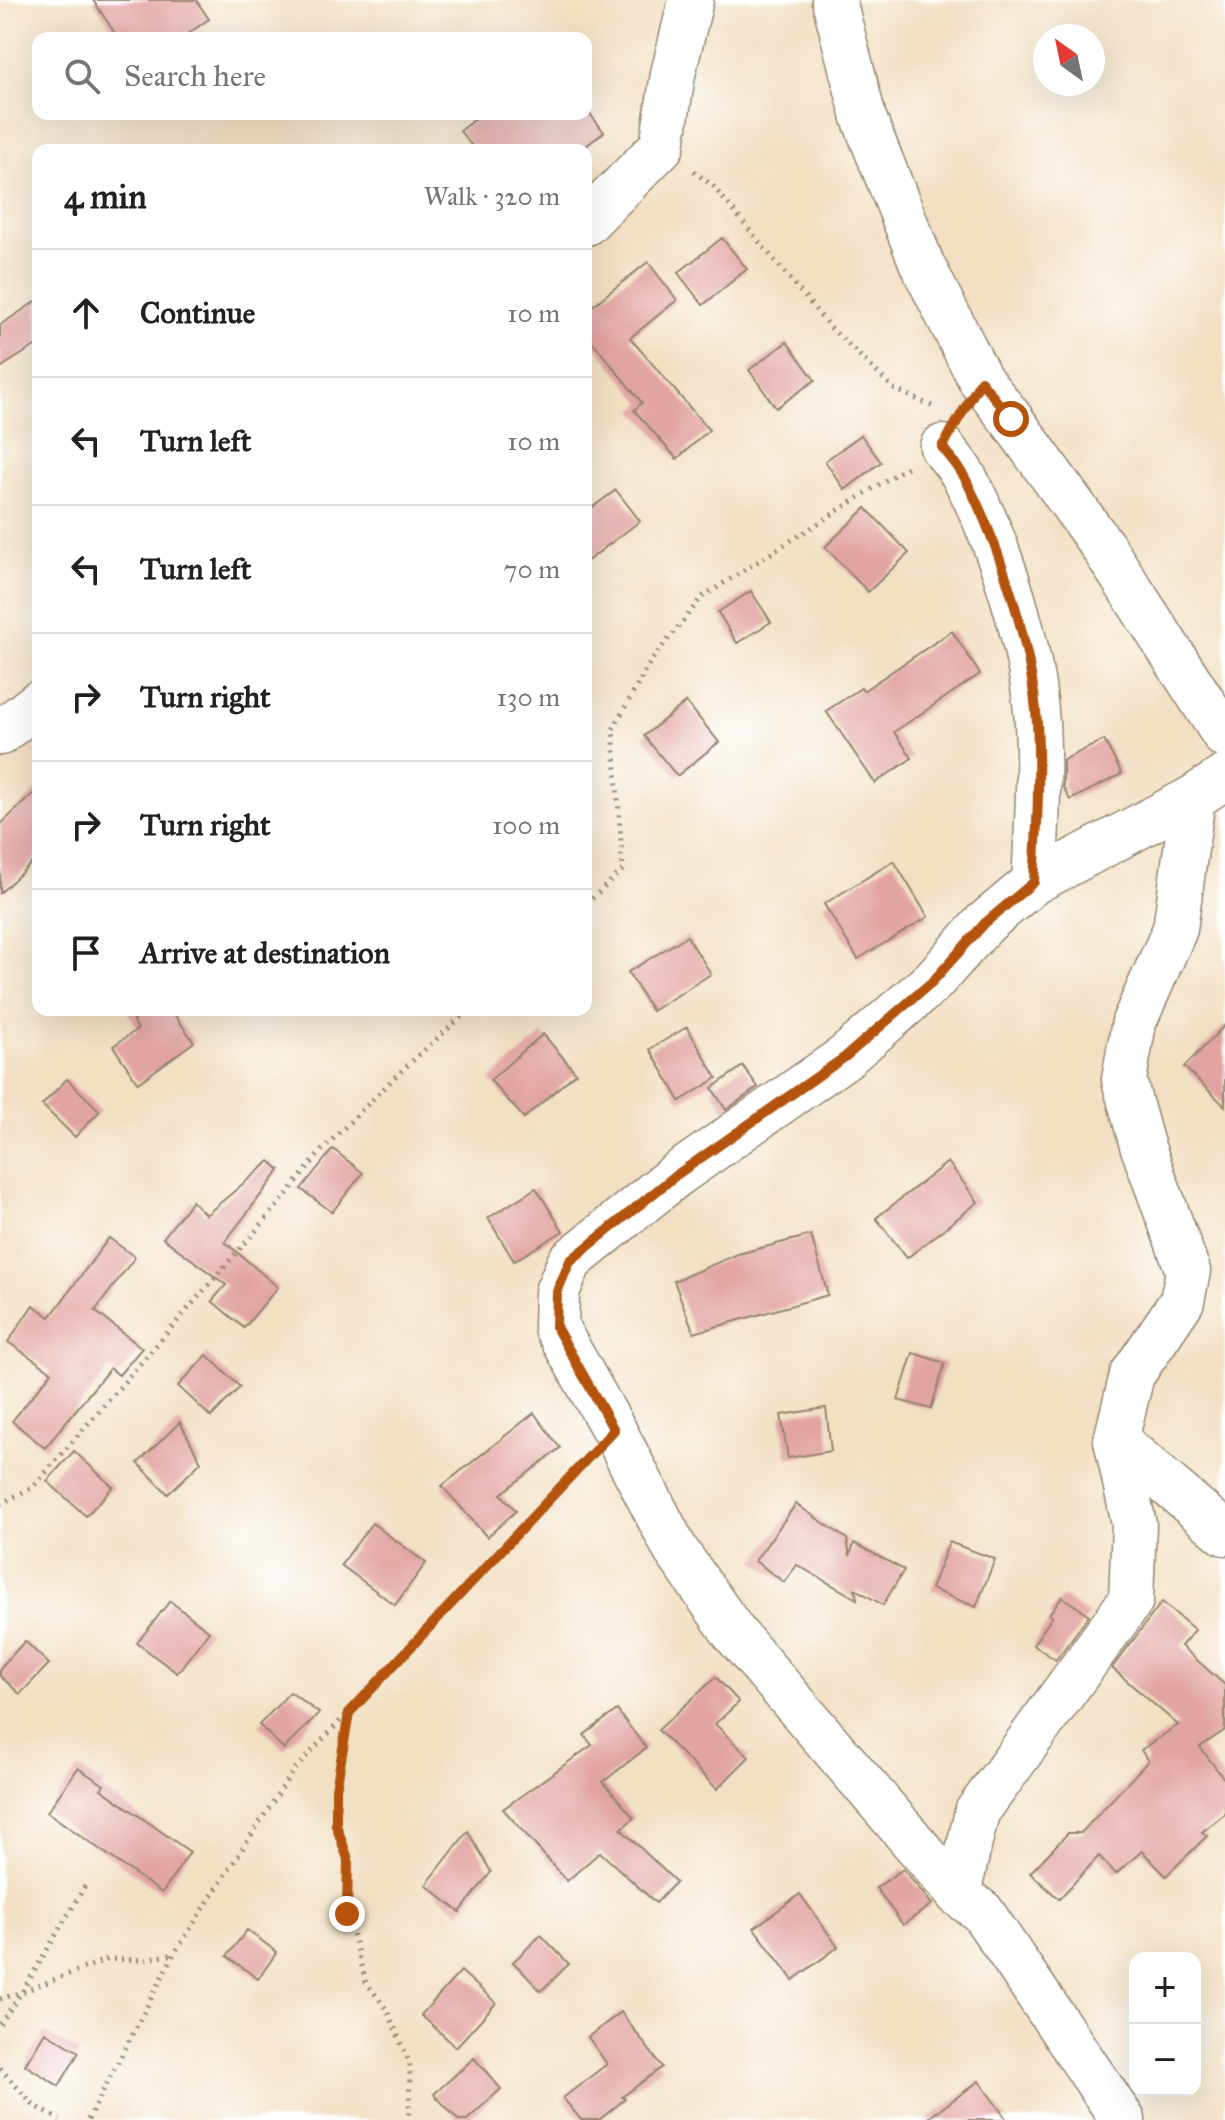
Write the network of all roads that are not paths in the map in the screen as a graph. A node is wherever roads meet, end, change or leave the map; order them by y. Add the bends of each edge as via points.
1 (691, 0) edge
2 (834, 0) edge
3 (592, 217) edge
4 (942, 447) road end
5 (32, 708) edge
6 (0, 733) edge
7 (1225, 736) edge
8 (1209, 787) edge
9 (1034, 882) junction
10 (1116, 1440) junction
11 (1225, 1533) edge
12 (958, 1894) junction
13 (1123, 2120) edge

1 - 3 street via 662,146
2 - 7 street via 864,118 922,264 981,381 1103,547
4 - 9 street via 966,480 996,553 1028,656 1037,719
5 - 6 street
8 - 9 street
8 - 10 street via 1175,929 1134,1022 1124,1080 1188,1271 1182,1301 1132,1375
9 - 12 street via 985,923 933,981 845,1057 675,1176 570,1261 557,1292 556,1327 675,1549 734,1633
10 - 11 street
10 - 12 street via 1134,1524 1131,1600 977,1812
12 - 13 street via 982,1912

